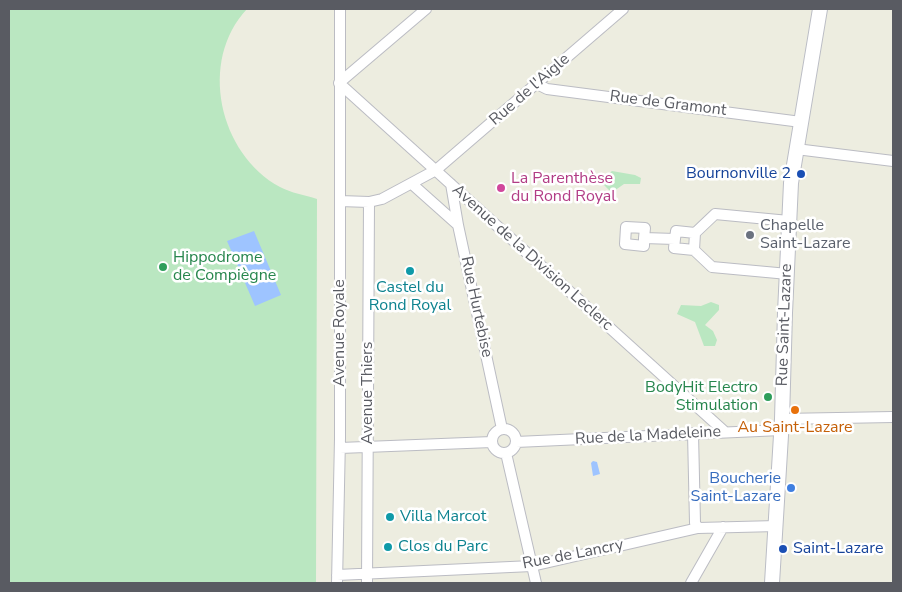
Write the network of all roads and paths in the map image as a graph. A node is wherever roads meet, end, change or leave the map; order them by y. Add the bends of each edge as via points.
1 (340, 9) edge
2 (426, 9) edge
3 (623, 9) edge
4 (820, 9) edge
5 (340, 83) junction
6 (537, 84) junction
7 (801, 122) junction
8 (796, 149) junction
9 (893, 161) edge
10 (436, 170) junction
11 (412, 184) junction
12 (451, 184) junction
13 (340, 200) junction
14 (369, 202) junction
15 (789, 221) junction
16 (458, 225) junction
17 (695, 233) junction
18 (644, 238) dead end
19 (675, 239) junction
20 (694, 250) junction
21 (788, 274) junction
22 (893, 416) edge
23 (782, 425) junction
24 (502, 429) junction
25 (725, 432) junction
26 (693, 433) junction
27 (492, 442) junction
28 (516, 442) junction
29 (368, 446) junction
30 (340, 448) junction
31 (506, 452) junction
32 (777, 526) junction
33 (723, 527) junction
34 (698, 528) junction
35 (532, 566) junction
36 (367, 578) edge
37 (337, 579) edge
38 (536, 583) edge
39 (691, 583) edge
40 (772, 583) edge

1 - 5 street, Avenue Royale
2 - 5 street
3 - 6 street, Rue de l'Aigle
4 - 7 main road, Rue Saint-Lazare
5 - 10 street, Avenue de la Division Leclerc
5 - 13 street, Avenue Royale
6 - 7 street, Rue de Gramont via 547,89
6 - 10 street, Rue de l'Aigle
7 - 8 main road, Rue Saint-Lazare
8 - 9 street
8 - 15 main road, Rue Saint-Lazare
10 - 11 street, Rue de l'Aigle
10 - 12 street, Avenue de la Division Leclerc
11 - 14 street, Rue de l'Aigle
11 - 16 street
12 - 16 street, Rue Hurtebise
12 - 25 street, Avenue de la Division Leclerc
13 - 14 street
13 - 30 street, Avenue Royale
14 - 29 street, Avenue Thiers
15 - 17 street via 715,214
15 - 21 main road, Rue Saint-Lazare
16 - 24 street, Rue Hurtebise
17 - 19 street via 676,231
17 - 20 street
18 - 19 street
19 - 20 street via 674,248
20 - 21 street via 712,267
21 - 23 main road, Rue Saint-Lazare
22 - 23 street, Rue de la Madeleine
23 - 25 street, Rue de la Madeleine
23 - 32 main road, Rue Saint-Lazare
24 - 27 street via 493,435
24 - 28 street via 512,432
25 - 26 street, Rue de la Madeleine
26 - 28 street, Rue de la Madeleine
26 - 34 street via 694,523
27 - 29 street
27 - 31 street via 498,452
28 - 31 street via 513,449
29 - 30 street
29 - 36 street, Avenue Thiers
30 - 37 street, Avenue Royale
31 - 35 street
32 - 33 street, Rue de Lancry
32 - 40 main road, Rue Saint-Lazare
33 - 34 street, Rue de Lancry
33 - 39 street
34 - 35 street, Rue de Lancry
35 - 36 street, Rue de Lancry
35 - 38 street
36 - 37 street, Rue de Lancry

